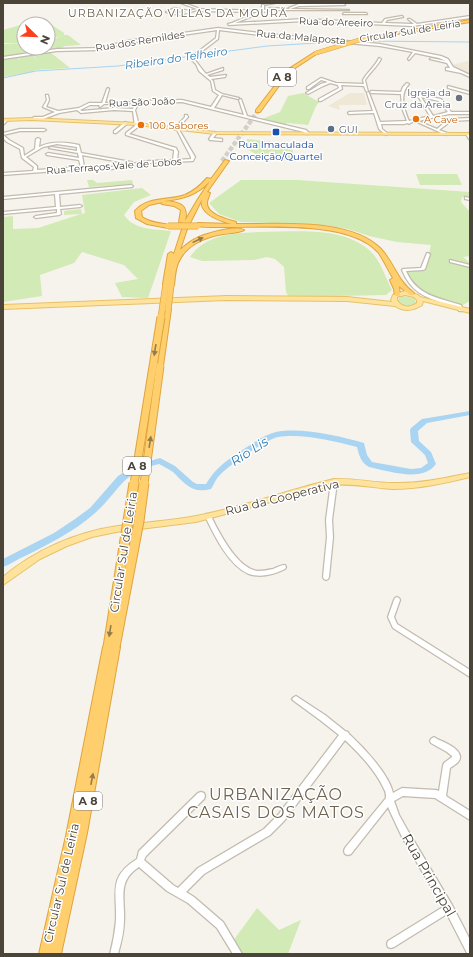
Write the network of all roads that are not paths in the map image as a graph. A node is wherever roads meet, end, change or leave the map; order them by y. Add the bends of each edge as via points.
1 (182, 3) edge
2 (274, 3) edge
3 (344, 4) edge
4 (288, 9) junction
5 (198, 10) junction
6 (341, 10) junction
7 (348, 10) dead end
8 (188, 11) junction
9 (262, 11) junction
10 (180, 14) junction
11 (344, 14) junction
12 (366, 14) dead end
13 (253, 15) junction
14 (187, 16) dead end
15 (402, 17) dead end
16 (470, 17) edge
17 (409, 18) dead end
18 (348, 22) junction
19 (470, 22) edge
20 (252, 23) junction
21 (229, 24) junction
22 (383, 24) junction
23 (416, 24) junction
24 (200, 28) dead end
25 (213, 29) junction
26 (218, 29) junction
27 (414, 52) junction
28 (3, 58) edge
29 (380, 59) dead end
30 (409, 59) dead end
31 (431, 59) dead end
32 (448, 62) junction
33 (222, 68) dead end
34 (206, 75) junction
35 (225, 76) dead end
36 (470, 76) edge
37 (210, 78) junction
38 (331, 82) junction
39 (339, 84) junction
40 (408, 84) dead end
41 (365, 85) junction
42 (450, 86) dead end
43 (308, 88) dead end
44 (108, 89) dead end
45 (368, 92) junction
46 (307, 93) dead end
47 (401, 93) junction
48 (470, 93) edge
49 (220, 94) junction
50 (47, 96) dead end
51 (320, 100) dead end
52 (139, 101) junction
53 (103, 104) junction
54 (212, 108) junction
55 (77, 109) junction
56 (134, 110) junction
57 (260, 111) tunnel mouth
58 (58, 112) junction
59 (375, 112) junction
60 (349, 113) dead end
61 (450, 113) junction
62 (470, 113) edge
63 (186, 116) dead end
64 (246, 117) junction
65 (432, 117) junction
66 (24, 119) junction
67 (470, 119) edge
68 (4, 120) edge
69 (408, 121) junction
70 (415, 122) junction
71 (126, 123) junction
72 (379, 123) junction
73 (3, 124) edge
74 (137, 124) junction
75 (177, 129) junction
76 (44, 130) dead end
77 (437, 130) junction
78 (380, 131) junction
79 (115, 132) dead end
80 (215, 133) junction
81 (307, 133) junction
82 (446, 134) junction
83 (3, 135) edge
84 (469, 135) edge
85 (38, 139) dead end
86 (222, 140) dead end
87 (51, 148) dead end
88 (37, 149) junction
89 (80, 153) junction
90 (48, 154) dead end
91 (23, 158) junction
92 (81, 159) junction
93 (175, 161) junction
94 (137, 164) junction
95 (83, 168) junction
96 (35, 171) junction
97 (3, 174) edge
98 (209, 178) junction
99 (131, 186) dead end
100 (209, 186) junction
101 (101, 189) junction
102 (46, 194) junction
103 (57, 194) junction
104 (3, 198) edge
105 (80, 206) dead end
106 (59, 208) junction
107 (3, 213) edge
108 (36, 217) dead end
109 (182, 222) junction
110 (168, 225) junction
111 (198, 225) junction
112 (259, 226) junction
113 (281, 229) junction
114 (428, 254) dead end
115 (450, 261) dead end
116 (470, 266) edge
117 (174, 268) junction
118 (168, 284) junction
119 (412, 294) junction
120 (396, 296) junction
121 (419, 298) junction
122 (347, 299) junction
123 (396, 304) junction
124 (3, 307) edge
125 (416, 307) junction
126 (447, 307) junction
127 (461, 310) junction
128 (470, 311) edge
129 (470, 475) edge
130 (334, 482) junction
131 (208, 516) junction
132 (283, 567) dead end
133 (326, 577) dead end
134 (3, 582) edge
135 (397, 600) dead end
136 (111, 647) junction
137 (470, 674) edge
138 (296, 699) dead end
139 (345, 734) junction
140 (434, 741) dead end
141 (201, 796) dead end
142 (442, 796) junction
143 (390, 799) junction
144 (470, 816) edge
145 (348, 851) dead end
146 (140, 862) junction
147 (179, 893) junction
148 (449, 908) junction
149 (391, 944) dead end
150 (470, 950) edge
151 (44, 954) edge
152 (55, 954) edge
153 (114, 954) edge
154 (238, 954) edge

1 - 5 street
2 - 9 street via 263,5
3 - 4 street via 299,5
3 - 6 street
4 - 6 street
4 - 9 street
5 - 8 street
5 - 9 street
6 - 7 street
6 - 11 street
8 - 10 street
8 - 10 street via 175,9 165,12
9 - 13 street
10 - 14 street
11 - 12 street
11 - 18 street
13 - 20 street
13 - 21 street
15 - 22 street via 384,20
16 - 23 street, Rua do Areeiro
17 - 23 street
18 - 20 street, Rua do Areeiro via 304,20
18 - 22 street, Rua do Areeiro
19 - 57 highway, Circular Sul de Leiria / A 8, bridge via 367,38 318,54 288,74
20 - 21 street, Rua do Areeiro
21 - 26 street
22 - 23 street, Rua do Areeiro
24 - 25 street
25 - 26 street, Rua dos Remildes
25 - 28 street, Rua dos Remildes via 127,42 99,49 63,50
26 - 27 street, Rua da Malaposta via 374,44
26 - 34 street via 216,39 192,56
27 - 30 street
27 - 32 street, Rua da Malaposta via 440,57
29 - 41 street via 364,80
31 - 32 street
32 - 36 street via 452,69
33 - 34 street
34 - 37 street
35 - 37 street
37 - 49 street via 214,90
38 - 39 street
38 - 43 street via 322,79 313,82
38 - 46 street
39 - 41 street
39 - 51 street via 341,88
40 - 47 street
41 - 45 street
42 - 48 street
44 - 53 street
45 - 47 street
45 - 59 street
47 - 69 street
49 - 54 street
49 - 64 street via 239,99
50 - 58 street via 48,100 44,107
52 - 53 street, Rua São João
52 - 54 street, Rua São João via 180,101
52 - 56 street
53 - 55 street, Rua São João via 89,104
54 - 64 street, Rua São João
55 - 56 street via 81,112
55 - 58 street, Rua São João
56 - 74 street via 133,115
58 - 66 street, Rua São João via 42,118
59 - 60 street
59 - 72 street
61 - 62 street
61 - 65 street
61 - 65 street via 440,100 420,96
63 - 75 street via 188,117
64 - 81 street, Rua São João
65 - 70 street
66 - 68 main road
66 - 71 main road
67 - 77 street via 450,120
68 - 73 street
69 - 70 street
69 - 72 street
70 - 77 street
71 - 74 main road
71 - 79 street
72 - 78 street
74 - 75 main road
74 - 93 street via 127,134 175,149
75 - 80 main road
75 - 93 street, Rua Terraços Vale de Lobos via 193,157 192,160
76 - 83 street via 20,130
77 - 82 street
78 - 81 main road
78 - 82 main road via 386,134
80 - 81 main road
80 - 86 street via 210,139
82 - 84 main road
83 - 91 street via 8,142 22,149
85 - 88 street
87 - 89 street
88 - 89 street via 58,142 78,146
88 - 91 street
89 - 92 street
89 - 94 street
90 - 92 street
91 - 96 street via 36,167
92 - 95 street
93 - 94 street, Rua Terraços Vale de Lobos
94 - 95 street, Rua Terraços Vale de Lobos via 112,168
95 - 96 street, Rua Terraços Vale de Lobos
96 - 97 street, Rua Terraços Vale de Lobos
98 - 100 highway, Circular Sul de Leiria / A 8 via 224,161
98 - 109 highway, Circular Sul de Leiria / A 8
98 - 110 highway via 194,192 183,197 151,203 143,206 138,212 143,221
99 - 101 street
100 - 112 highway via 204,202 211,214 230,222
100 - 117 highway, Circular Sul de Leiria / A 8 via 186,224
101 - 102 street
101 - 103 street
102 - 103 street
102 - 104 street
103 - 106 street
105 - 106 street
106 - 107 street
106 - 108 street via 59,214
109 - 110 highway via 183,210 174,204 156,204 142,211 147,220
109 - 118 highway, Circular Sul de Leiria / A 8 via 172,249
110 - 111 highway, bridge
111 - 112 highway
111 - 113 highway
112 - 119 highway via 331,229 360,237 382,253 402,287
117 -> 113 highway via 183,250 204,237 237,230
113 - 120 highway via 333,232 367,244 381,258 396,286
114 - 127 street via 423,269 404,270 410,283 420,292 459,306
115 - 116 street
117 - 118 highway, Circular Sul de Leiria / A 8
118 - 136 highway, Circular Sul de Leiria / A 8, bridge via 138,521
119 - 120 main road
119 - 121 main road
120 - 122 main road
120 - 123 main road
121 - 125 main road via 421,302
121 - 126 main road
122 - 123 main road
122 - 124 main road via 200,298
123 - 125 main road via 407,308
125 - 126 main road
126 - 127 main road
127 - 128 main road
129 - 130 main road, Rua da Cooperativa via 405,486 387,486 353,480
130 - 131 main road, Rua da Cooperativa
130 - 133 street
131 - 132 street via 224,545 248,570 265,573
131 - 134 main road, Rua da Cooperativa via 106,530 34,560
135 - 137 street via 391,617 395,626
136 - 151 highway, Circular Sul de Leiria / A 8 via 72,836
152 -> 136 highway, Circular Sul de Leiria / A 8 via 81,833
138 - 139 street, Rua Principal
139 - 143 street, Rua Principal via 380,775 388,787
139 - 147 street via 281,818 267,832 201,871
140 - 142 street via 456,754 456,758 447,766
141 - 146 street via 142,854
142 - 143 street via 407,791
142 - 144 street
143 - 145 street
143 - 148 street, Rua Principal via 397,820
146 - 147 street
146 - 153 street via 126,872 120,883 120,920
147 - 154 street via 220,925
148 - 149 street
148 - 150 street, Rua Principal

